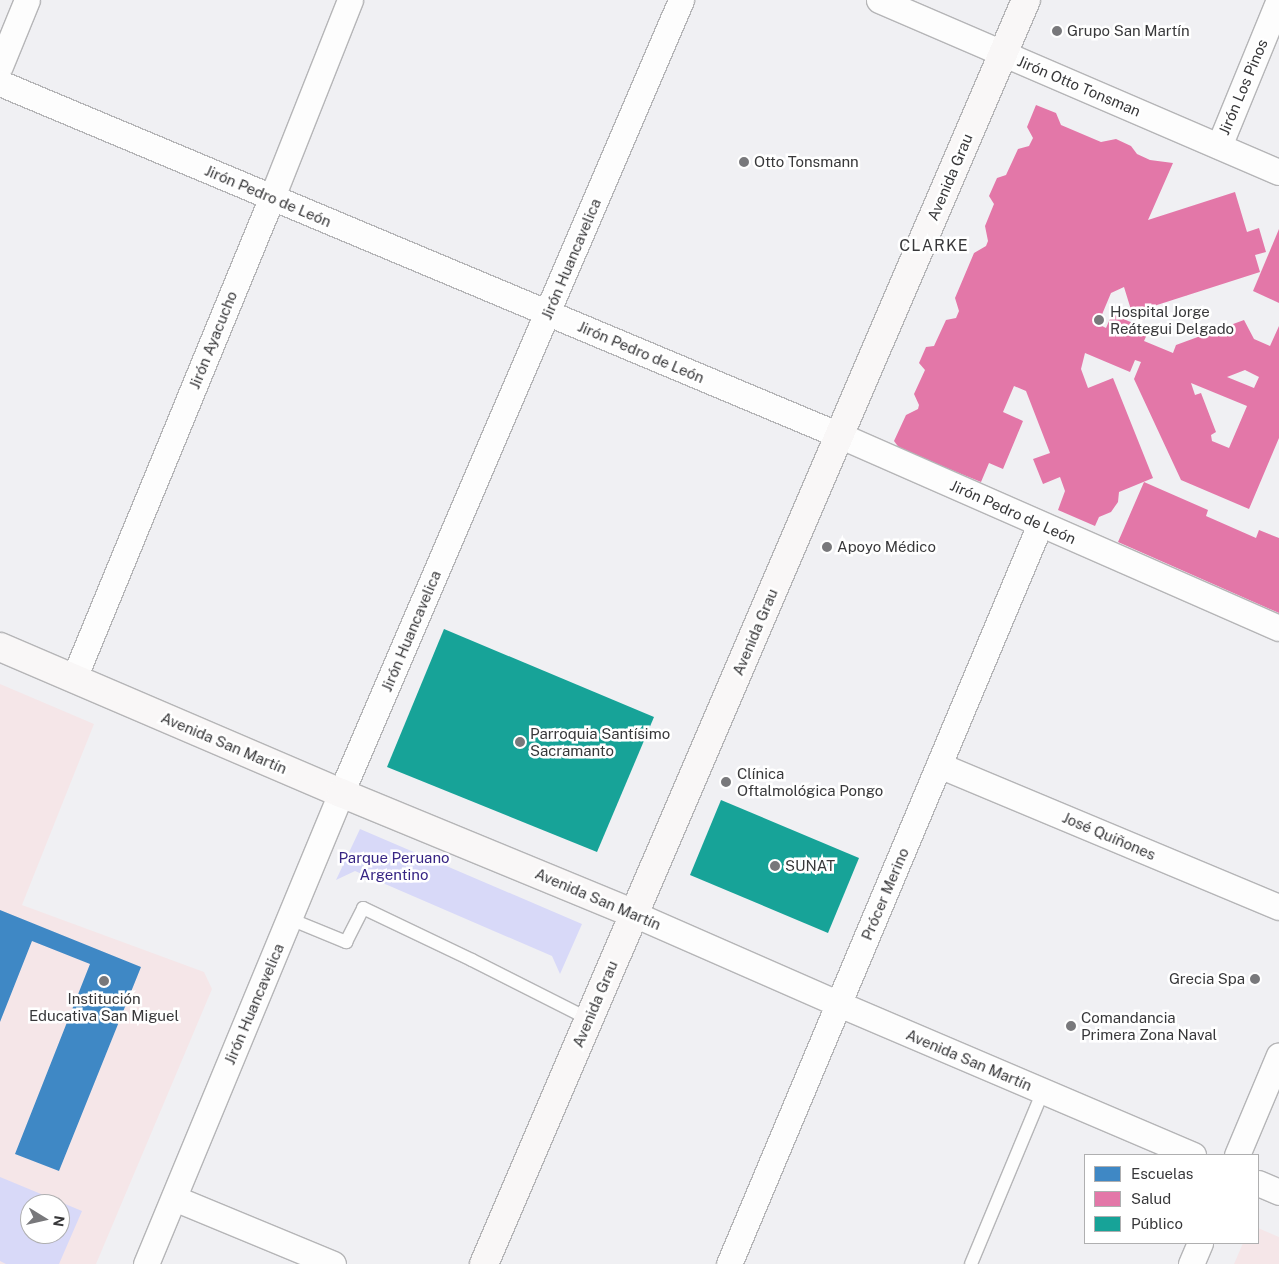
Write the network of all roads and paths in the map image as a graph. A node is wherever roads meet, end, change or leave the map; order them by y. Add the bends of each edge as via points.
1 (27, 0) edge
2 (350, 0) edge
3 (681, 0) edge
4 (879, 0) edge
5 (1026, 0) edge
6 (1279, 0) edge
7 (1003, 54) junction
8 (0, 66) edge
9 (0, 83) edge
10 (1219, 146) junction
11 (1279, 172) edge
12 (272, 197) junction
13 (548, 313) junction
14 (839, 435) junction
15 (1040, 524) junction
16 (1279, 628) edge
17 (0, 647) edge
18 (74, 678) junction
19 (939, 766) junction
20 (341, 793) junction
21 (1279, 907) edge
22 (634, 914) junction
23 (290, 919) junction
24 (839, 1004) junction
25 (589, 1020) junction
26 (1279, 1055) edge
27 (1043, 1092) junction
28 (1192, 1154) edge
29 (1237, 1154) edge
30 (1259, 1183) edge
31 (1279, 1192) edge
32 (174, 1198) junction
33 (1200, 1244) edge
34 (146, 1264) edge
35 (333, 1264) edge
36 (484, 1264) edge
37 (729, 1264) edge
38 (971, 1264) edge
39 (1191, 1264) edge

1 - 8 street
2 - 12 street, Jirón Ayacucho
3 - 13 street, Jirón Huancavelica
4 - 7 street, Jirón Otto Tonsman
5 - 7 main road, Avenida Grau
6 - 10 street, Jirón Los Pinos
7 - 10 street, Jirón Otto Tonsman
7 - 14 main road, Avenida Grau
9 - 12 street, Jirón Pedro de León
10 - 11 street, Jirón Otto Tonsman
12 - 13 street, Jirón Pedro de León
12 - 18 street, Jirón Ayacucho
13 - 14 street, Jirón Pedro de León
13 - 20 street, Jirón Huancavelica
14 - 15 street, Jirón Pedro de León
14 - 22 main road, Avenida Grau
15 - 16 street, Jirón Pedro de León
15 - 19 street, Prócer Merino
17 - 18 main road, Avenida San Martín
18 - 20 main road, Avenida San Martín
19 - 21 street, José Quiñones
19 - 24 street, Prócer Merino
20 - 22 main road, Avenida San Martín
20 - 23 street, Jirón Huancavelica
22 - 24 street, Avenida San Martín
22 - 25 main road, Avenida Grau
23 - 25 lane via 346,942 363,908
23 - 32 street, Jirón Huancavelica
24 - 27 street, Avenida San Martín
24 - 37 street, Prócer Merino
25 - 36 main road, Avenida Grau
26 - 29 street
27 - 28 street, Avenida San Martín
27 - 38 lane
30 - 31 street
32 - 34 street, Jirón Huancavelica
32 - 35 street
33 - 39 street

